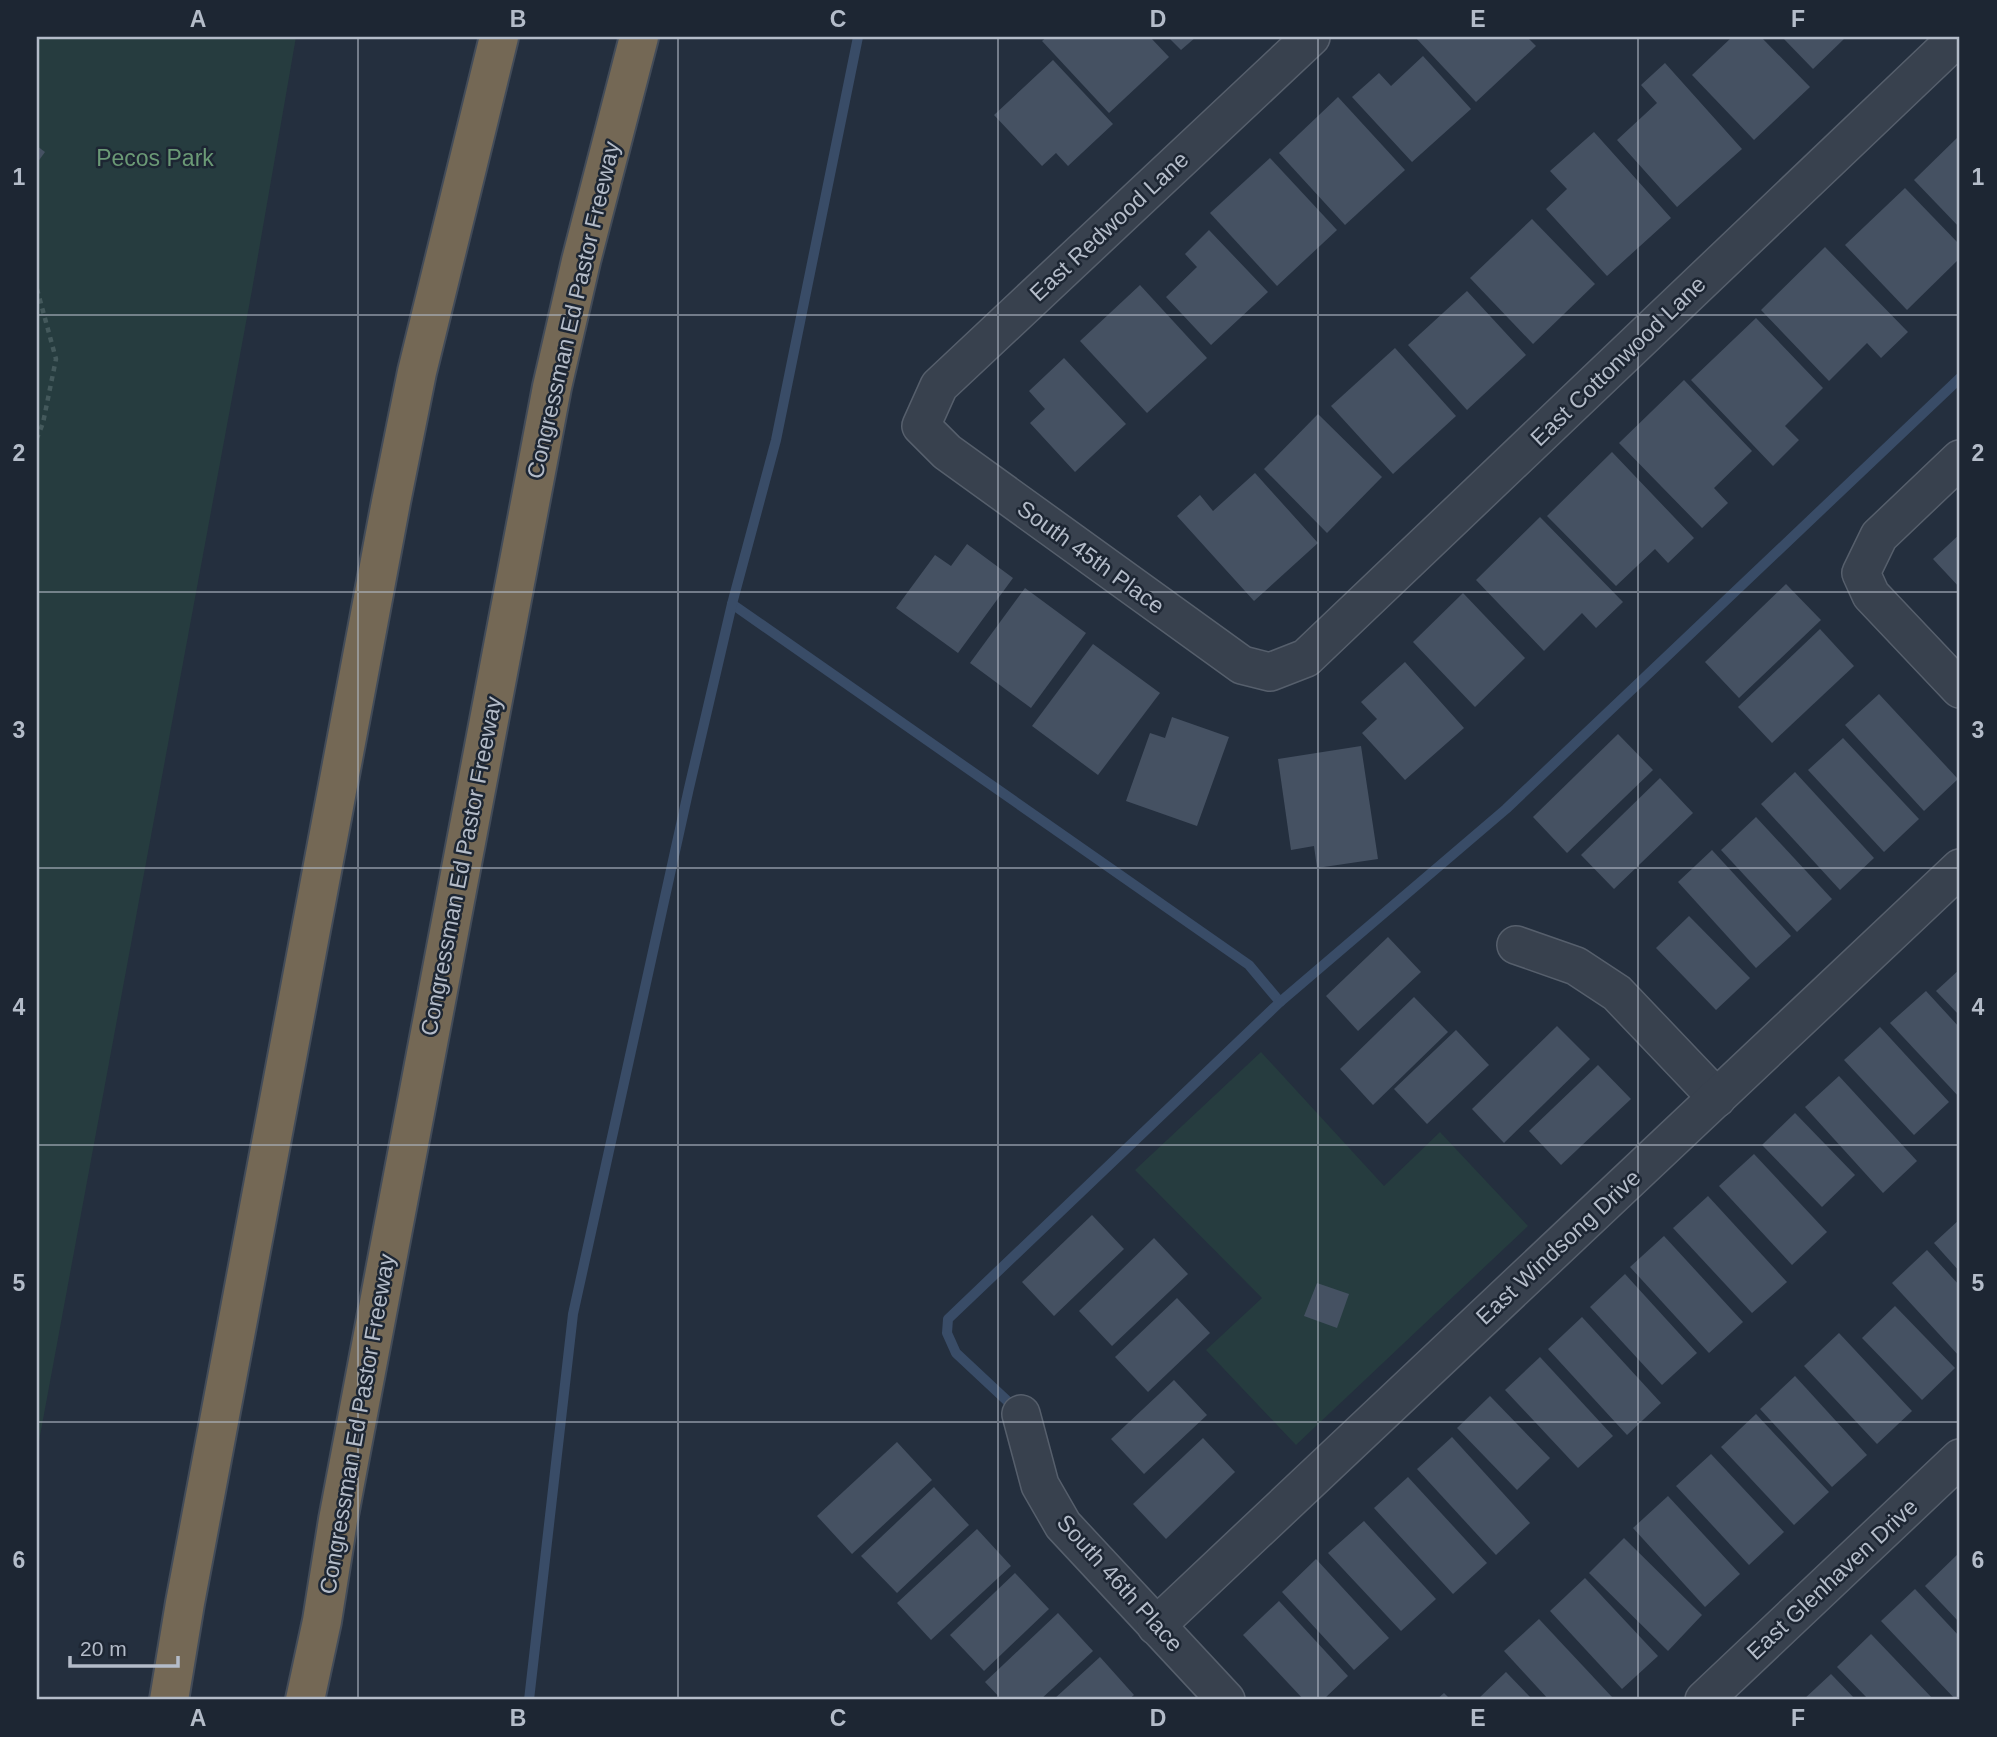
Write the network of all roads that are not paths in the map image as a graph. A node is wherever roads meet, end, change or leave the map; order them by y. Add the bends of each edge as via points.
1 (499, 37) edge
2 (639, 37) edge
3 (1311, 37) edge
4 (1958, 37) edge
5 (921, 426) joint
6 (1960, 459) edge
7 (1270, 672) joint
8 (1960, 689) edge
9 (1960, 868) edge
10 (1516, 944) dead end
11 (1717, 1098) junction
12 (1021, 1414) dead end
13 (1960, 1458) edge
14 (185, 1603) junction
15 (1156, 1626) junction
16 (160, 1700) edge
17 (170, 1700) edge
18 (307, 1700) edge
19 (1226, 1700) edge
20 (1704, 1700) edge

1 - 14 highway via 417,372
2 - 18 highway, Congressman Ed Pastor Freeway via 581,261 526,516
3 - 5 street, East Redwood Lane via 939,386
4 - 7 street, East Cottonwood Lane via 1306,658
5 - 7 street, South 45th Place via 947,452 1242,665
6 - 8 street via 1879,536 1861,573 1871,595
9 - 11 street, East Windsong Drive
10 - 11 street via 1576,966 1617,993
11 - 15 street, East Windsong Drive
12 - 15 street, South 46th Place via 1040,1485 1063,1525
13 - 20 street, East Glenhaven Drive
14 - 16 highway
14 - 17 highway
15 - 19 street, South 46th Place

